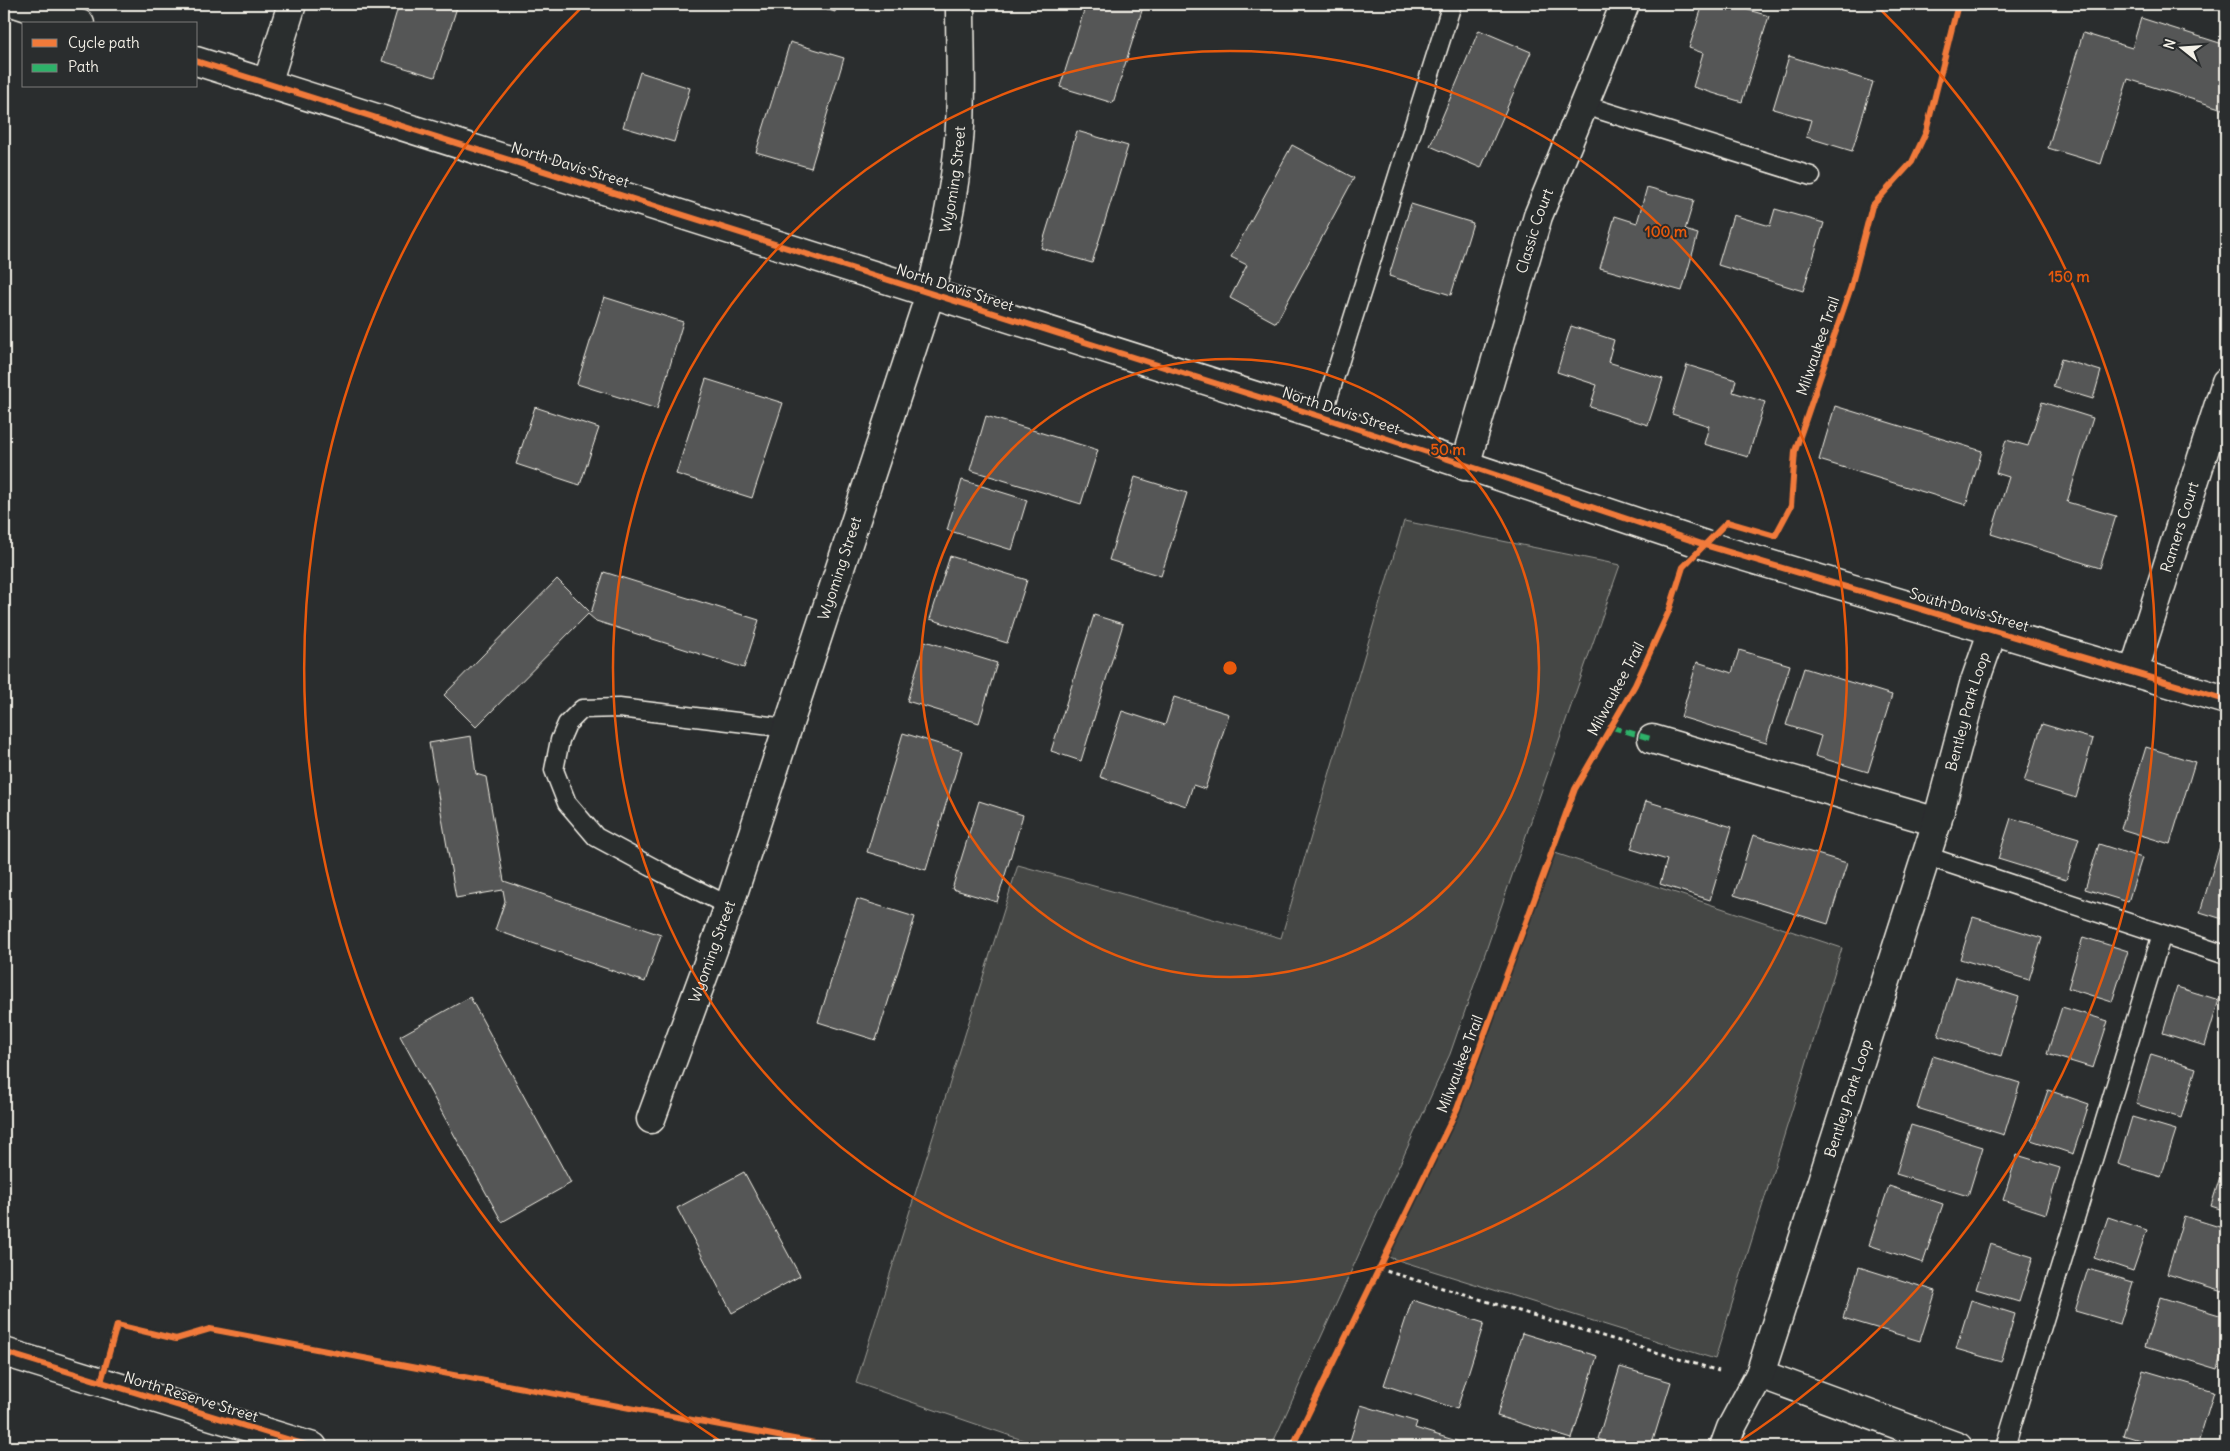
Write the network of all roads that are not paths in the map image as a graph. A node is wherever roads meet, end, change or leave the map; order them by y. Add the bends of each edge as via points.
1 (18, 4) edge
2 (292, 4) edge
3 (960, 4) edge
4 (1452, 4) edge
5 (1625, 4) edge
6 (74, 22) edge
7 (198, 62) edge
8 (267, 84) junction
9 (1584, 106) junction
10 (1811, 176) dead end
11 (930, 294) junction
12 (2226, 382) edge
13 (1322, 417) junction
14 (1465, 466) junction
15 (1705, 545) joint
16 (1993, 630) junction
17 (2134, 671) junction
18 (2226, 700) edge
19 (788, 728) junction
20 (1652, 738) dead end
21 (1937, 822) junction
22 (1926, 856) junction
23 (729, 906) junction
24 (2162, 934) junction
25 (2226, 955) edge
26 (651, 1119) dead end
27 (4, 1352) edge
28 (1760, 1374) junction
29 (313, 1447) edge
30 (1724, 1447) edge
31 (1958, 1447) edge
32 (2006, 1447) edge

1 - 6 main road
2 - 8 main road
3 - 11 main road, Wyoming Street via 960,125 946,234
4 - 13 lane
5 - 9 main road, Classic Court
7 - 8 main road, North Davis Street
8 - 11 main road, North Davis Street
9 - 10 lane
9 - 14 main road, Classic Court via 1538,216
11 - 13 main road, North Davis Street
11 - 19 main road, Wyoming Street
12 - 17 main road, Ramers Court
13 - 14 main road, North Davis Street
14 - 15 main road, North Davis Street
15 - 16 main road, South Davis Street
16 - 17 main road, South Davis Street
16 - 21 main road, Bentley Park Loop via 1974,684
17 - 18 main road, South Davis Street
19 - 23 main road, Wyoming Street
19 - 23 lane via 610,708 582,710 567,724 560,740 554,770 566,803 596,837
20 - 21 main road
21 - 22 main road, Bentley Park Loop
22 - 24 lane
22 - 28 main road, Bentley Park Loop
23 - 26 main road, Wyoming Street
24 - 25 lane
24 - 32 lane
27 - 29 main road, North Reserve Street
28 - 30 main road, Bentley Park Loop
28 - 31 main road

